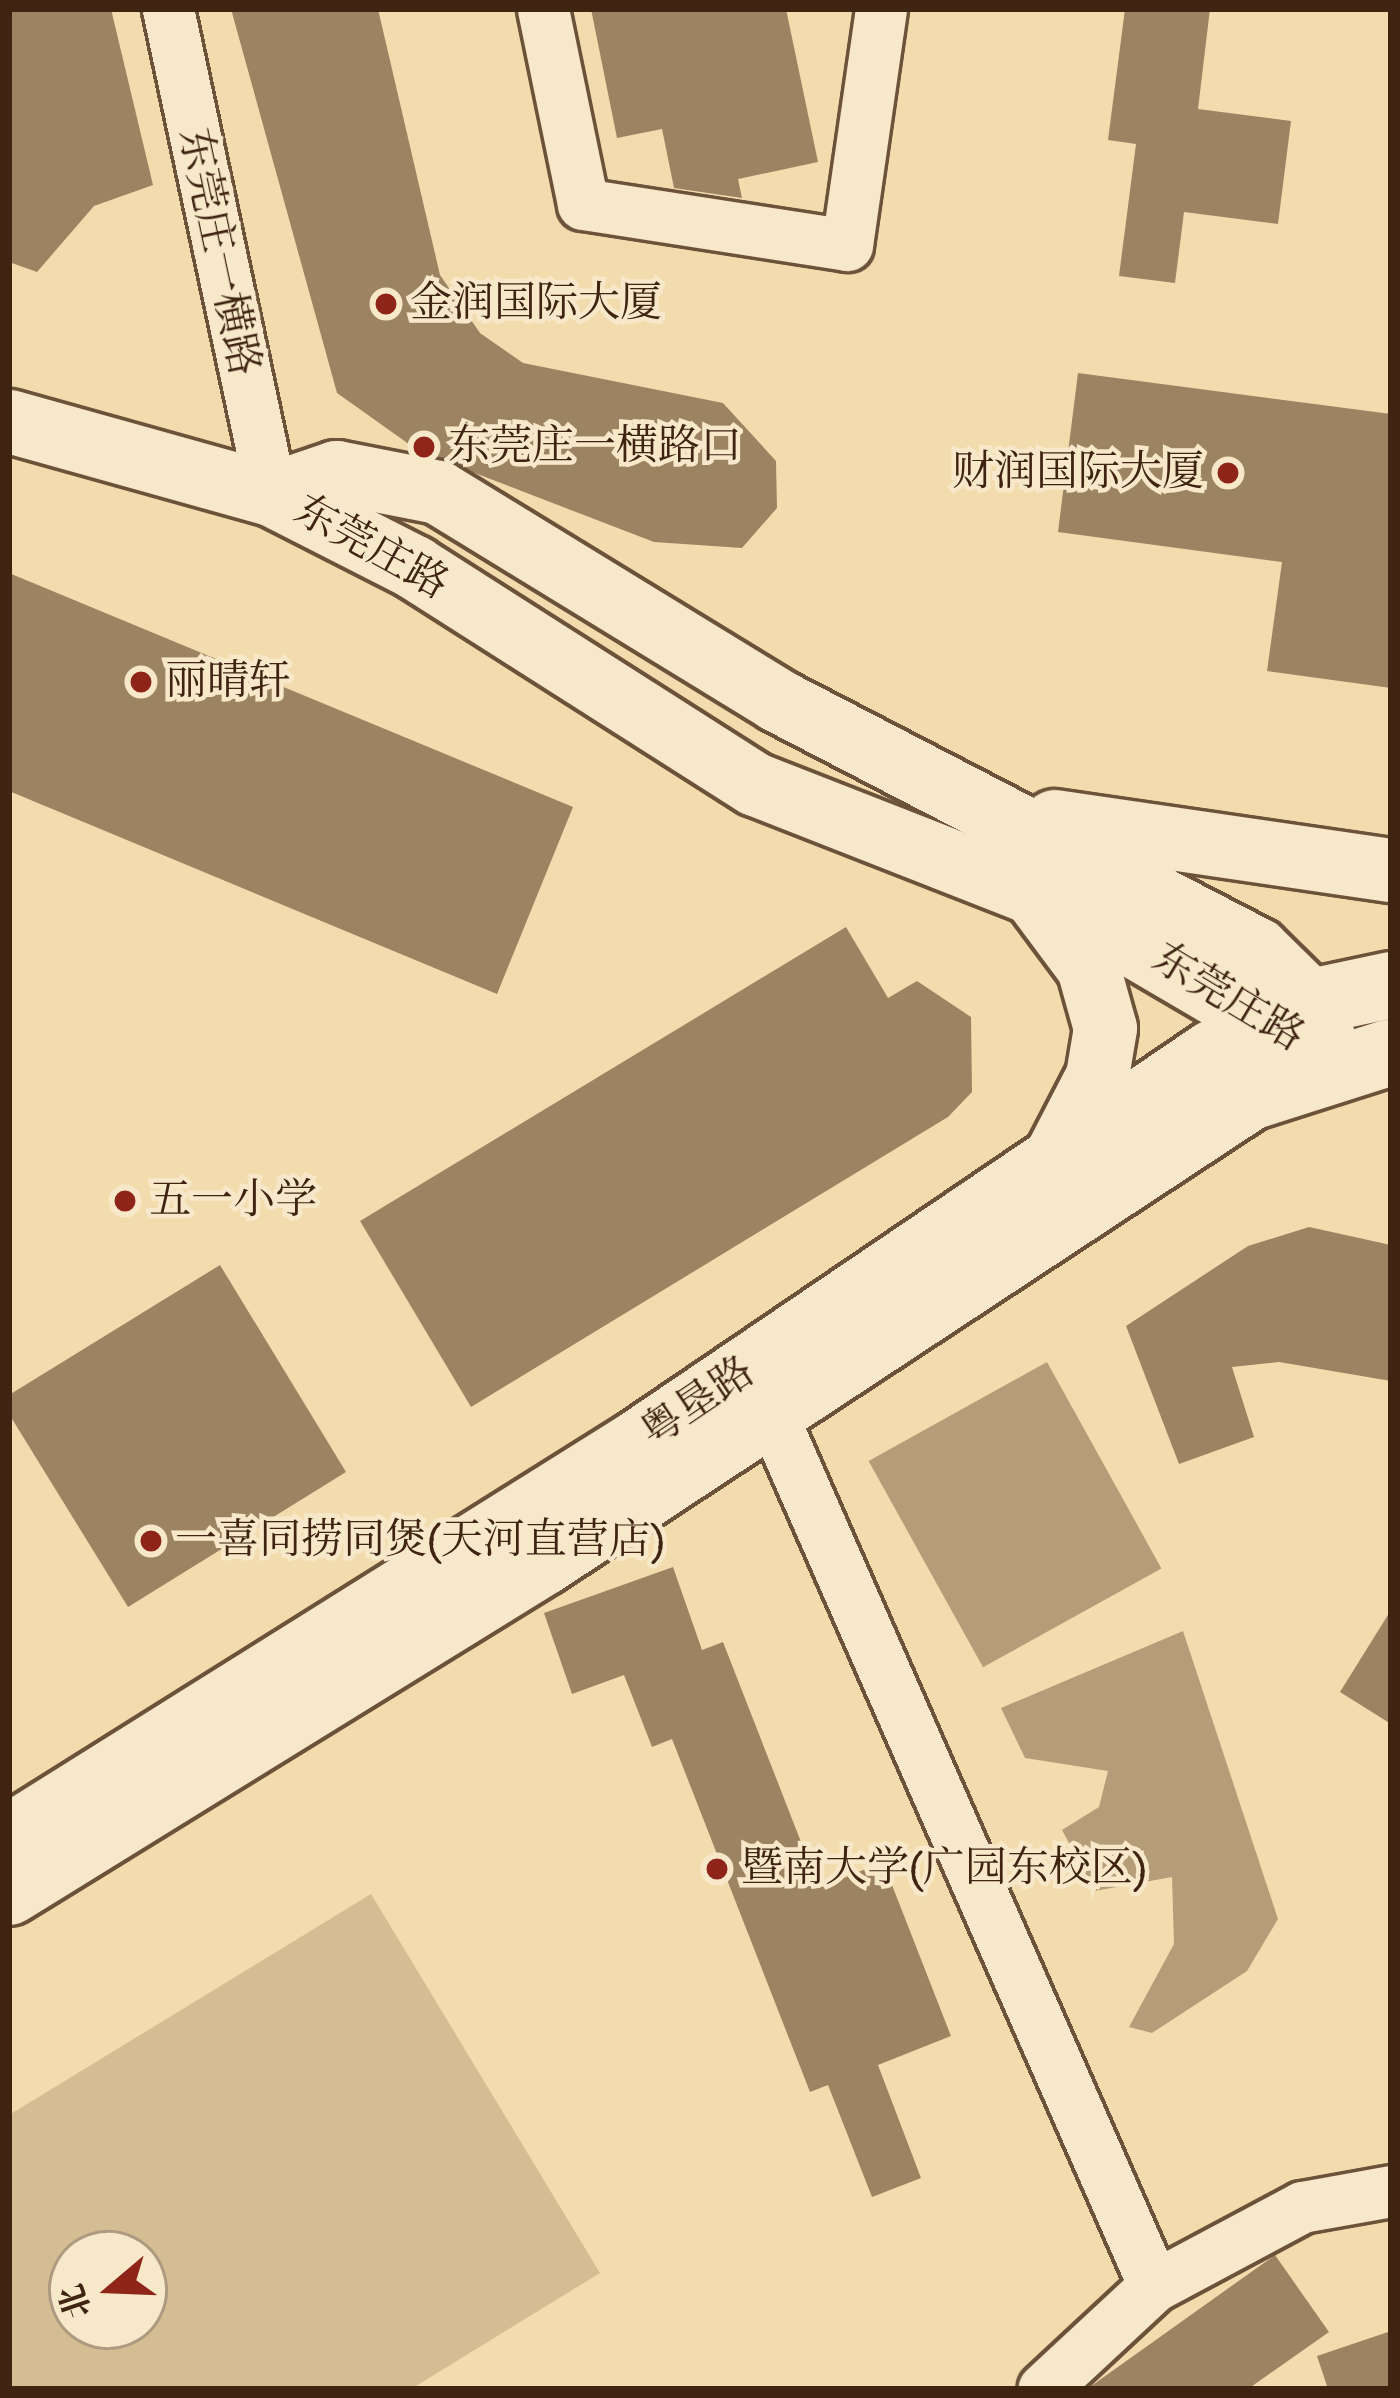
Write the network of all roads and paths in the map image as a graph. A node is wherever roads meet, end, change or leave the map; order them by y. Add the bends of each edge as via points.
1 (168, 9) edge
2 (543, 9) edge
3 (881, 9) edge
4 (9, 422) edge
5 (271, 494) junction
6 (1001, 813) junction
7 (1391, 840) edge
8 (1327, 856) junction
9 (1391, 870) edge
10 (1030, 889) junction
11 (1391, 985) edge
12 (1290, 1012) junction
13 (1362, 1057) edge
14 (1053, 1161) junction
15 (771, 1413) junction
16 (9, 1838) edge
17 (9, 1892) edge
18 (1391, 2191) edge
19 (1154, 2286) junction
20 (1043, 2389) edge

1 - 5 street, 东莞庄一横路
2 - 3 street via 583,204 847,245
4 - 5 street, 东莞庄路
5 - 6 street, 东莞庄路 via 336,472 438,492 777,700
5 - 10 street, 东莞庄路 via 414,567 755,784
6 - 8 street
6 - 12 street, 东莞庄路 via 1257,949
7 - 8 street
8 - 9 street
10 - 12 street, 东莞庄路
10 - 14 street via 1088,967 1105,1028 1097,1076
11 - 12 main road, 粤垦路
12 - 13 street, 东莞庄路
12 - 14 main road, 粤垦路
13 - 15 main road, 粤垦路 via 1250,1097 1063,1211
14 - 16 main road, 粤垦路 via 638,1444
15 - 17 main road, 粤垦路
15 - 19 street
18 - 19 street via 1302,2207
19 - 20 street

